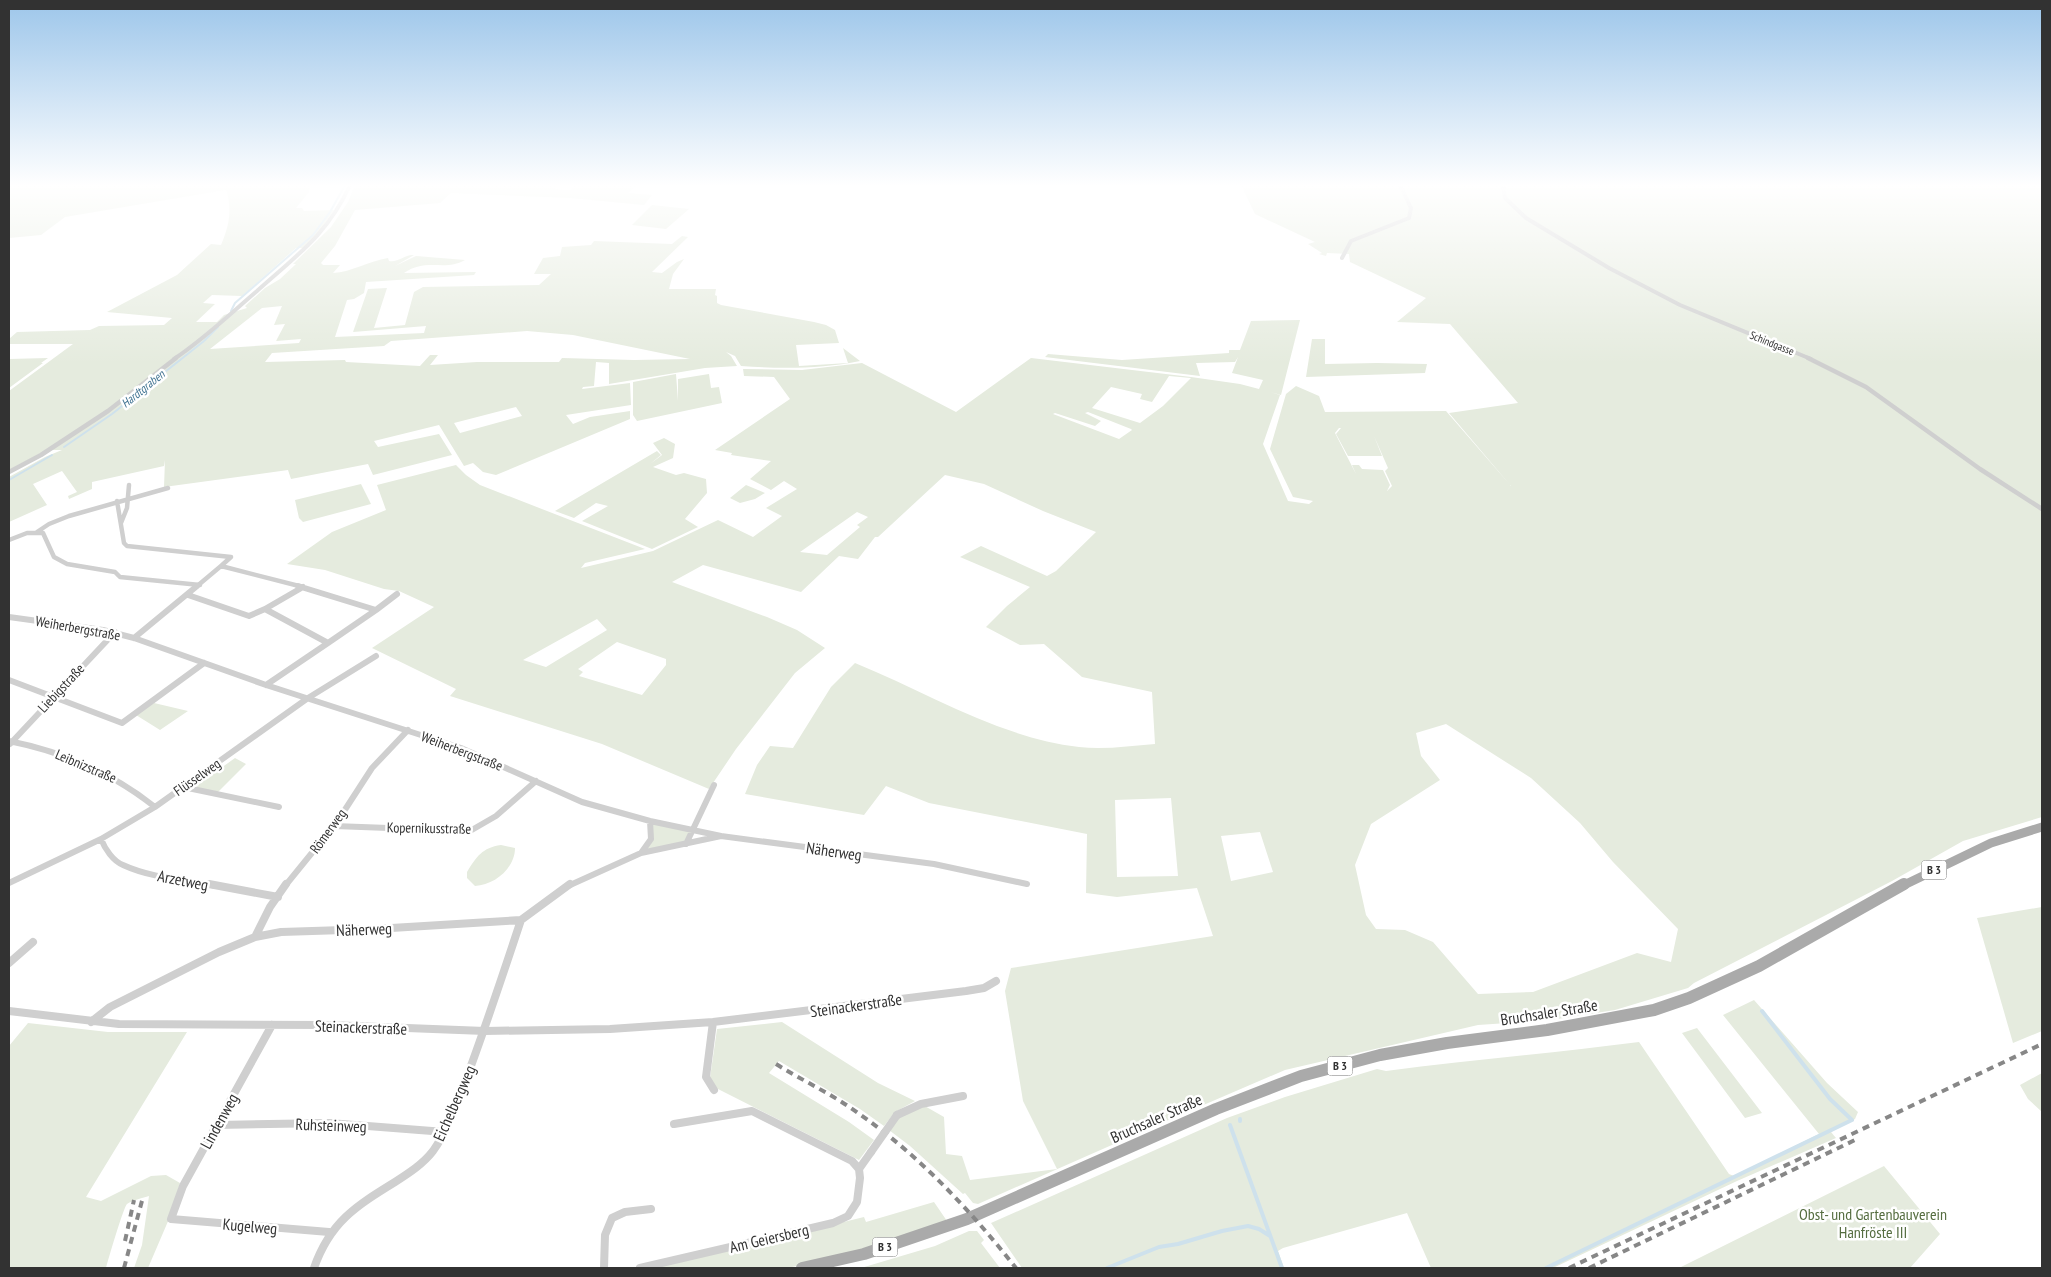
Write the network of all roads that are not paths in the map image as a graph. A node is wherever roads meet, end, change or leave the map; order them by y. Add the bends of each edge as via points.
1 (309, 245) edge
2 (1350, 245) edge
3 (1570, 245) edge
4 (1342, 258) dead end
5 (9, 472) edge
6 (128, 485) dead end
7 (168, 488) dead end
8 (128, 498) junction
9 (117, 501) junction
10 (2042, 509) edge
11 (121, 525) junction
12 (37, 532) junction
13 (9, 540) edge
14 (221, 566) junction
15 (200, 585) junction
16 (303, 587) junction
17 (397, 594) dead end
18 (188, 595) junction
19 (265, 609) junction
20 (376, 610) junction
21 (9, 617) edge
22 (115, 632) junction
23 (134, 638) junction
24 (328, 643) junction
25 (376, 656) dead end
26 (204, 663) junction
27 (9, 680) edge
28 (266, 684) junction
29 (54, 696) junction
30 (308, 698) junction
31 (408, 730) junction
32 (10, 742) edge
33 (536, 781) junction
34 (714, 785) dead end
35 (183, 787) junction
36 (155, 807) junction
37 (279, 807) dead end
38 (650, 822) junction
39 (334, 826) junction
40 (2042, 827) edge
41 (692, 832) junction
42 (720, 836) junction
43 (100, 839) junction
44 (686, 844) junction
45 (640, 853) junction
46 (9, 883) edge
47 (1027, 884) dead end
48 (278, 897) junction
49 (521, 920) junction
50 (255, 937) junction
51 (33, 942) dead end
52 (9, 963) edge
53 (996, 981) dead end
54 (9, 1011) edge
55 (91, 1022) junction
56 (713, 1022) junction
57 (272, 1025) junction
58 (485, 1031) junction
59 (714, 1090) dead end
60 (963, 1096) dead end
61 (674, 1124) dead end
62 (217, 1125) junction
63 (445, 1132) junction
64 (859, 1169) junction
65 (651, 1209) dead end
66 (171, 1219) joint
67 (329, 1232) junction
68 (314, 1268) edge
69 (604, 1268) edge
70 (640, 1268) edge
71 (802, 1268) edge

1 - 5 street via 199,342 108,411
2 - 4 street
3 - 10 street, Schindgasse via 1680,304 1800,354 1866,388
6 - 8 street
7 - 8 street
8 - 9 street
8 - 11 street
9 - 11 street
9 - 12 street via 54,522
11 - 14 street via 127,546 231,557
12 - 13 street
12 - 15 street via 43,533 54,557 67,564 115,572 120,577
14 - 15 street
14 - 16 street
15 - 18 street
16 - 19 street
16 - 20 street
17 - 20 street
18 - 19 street via 249,616
18 - 23 street
19 - 24 street
20 - 24 street
21 - 22 street, Weiherbergstraße
22 - 23 street, Weiherbergstraße
22 - 29 street, Liebigstraße
23 - 26 street, Weiherbergstraße
24 - 28 street
25 - 30 street, Flüsselweg
26 - 28 street, Weiherbergstraße
26 - 29 street via 122,723
27 - 29 street
28 - 30 street, Weiherbergstraße
29 - 32 street, Liebigstraße
30 - 31 street, Weiherbergstraße
30 - 35 street, Flüsselweg
31 - 33 street, Weiherbergstraße via 461,748
31 - 39 street, Römerweg via 378,760
32 - 36 street, Leibnizstraße via 58,753 99,769 133,788
33 - 38 street, Weiherbergstraße via 582,802
33 - 39 street, Kopernikusstraße via 490,820 470,831
34 - 41 street
35 - 36 street, Flüsselweg
35 - 37 street
36 - 43 street, Flüsselweg
38 - 41 street, Weiherbergstraße
38 - 45 street via 652,837
39 - 48 street, Römerweg
40 - 71 main road, Bruchsaler Straße / B 3 via 1991,843 1910,881 1759,966 1689,998 1654,1010 1547,1030 1447,1042 1380,1055 1301,1076 1216,1109 966,1219 864,1254
41 - 42 street, Weiherbergstraße
41 - 44 street
42 - 44 street, Näherweg
42 - 47 street, Näherweg via 934,864
43 - 46 street, Flüsselweg
43 - 48 street, Arzetweg via 122,865 152,874
44 - 45 street, Näherweg
45 - 49 street, Näherweg via 574,882
48 - 50 street, Römerweg
49 - 50 street, Näherweg via 281,932
49 - 58 street, Eichelbergweg
50 - 55 street, Näherweg via 110,1007
51 - 52 street
53 - 56 street, Steinackerstraße via 984,988 966,991
54 - 55 street, Steinackerstraße
55 - 57 street, Steinackerstraße
56 - 58 street, Steinackerstraße via 610,1029
56 - 59 street via 706,1077
57 - 58 street, Steinackerstraße
57 - 62 street, Lindenweg
58 - 63 street, Eichelbergweg
60 - 64 street, bridge via 912,1106 897,1115
61 - 64 street via 752,1111 852,1161
62 - 63 street, Ruhsteinweg via 329,1123
62 - 66 street, Lindenweg via 183,1186
63 - 67 street, Eichelbergweg via 427,1158 351,1210
64 - 70 street, Am Geiersberg via 857,1202 848,1216 833,1223
65 - 69 street via 618,1214 612,1218 605,1235
66 - 67 street, Kugelweg
67 - 68 street, Eichelbergweg

